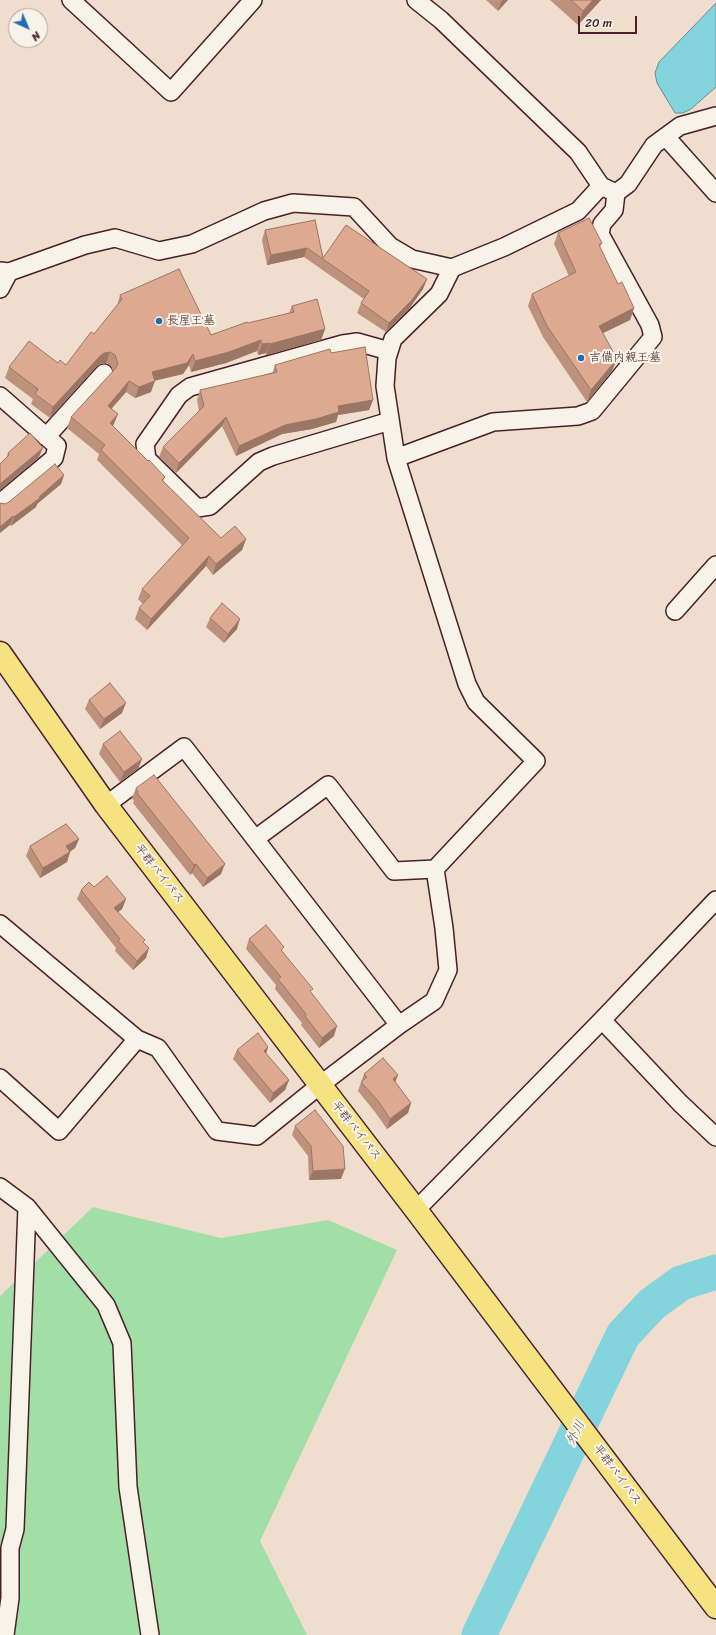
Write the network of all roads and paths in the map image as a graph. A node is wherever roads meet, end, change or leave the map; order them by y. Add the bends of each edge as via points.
1 (71, 0) edge
2 (416, 0) edge
3 (251, 1) edge
4 (716, 116) edge
5 (666, 137) junction
6 (601, 186) junction
7 (716, 192) edge
8 (616, 193) junction
9 (452, 268) junction
10 (5, 271) edge
11 (0, 289) edge
12 (389, 351) junction
13 (104, 373) dead end
14 (0, 396) edge
15 (390, 421) junction
16 (46, 437) junction
17 (396, 458) junction
18 (0, 503) edge
19 (716, 565) edge
20 (675, 612) dead end
21 (0, 653) edge
22 (106, 805) junction
23 (255, 839) junction
24 (435, 869) junction
25 (716, 900) edge
26 (0, 924) edge
27 (602, 1020) junction
28 (399, 1025) junction
29 (137, 1039) junction
30 (1, 1082) edge
31 (320, 1085) junction
32 (716, 1137) edge
33 (0, 1188) edge
34 (27, 1207) junction
35 (416, 1210) junction
36 (716, 1607) edge
37 (5, 1635) edge
38 (150, 1635) edge

1 - 3 street via 171,92
2 - 6 street via 447,25 578,152
4 - 5 street via 680,126
5 - 7 street
5 - 8 street via 654,145 628,184
6 - 8 street
6 - 9 street via 578,211 504,247
8 - 17 street via 614,210 602,224 600,234 650,325 653,337 592,411 578,416 493,422
9 - 10 street via 412,259 390,246 354,207 293,203 264,211 192,244 159,251 115,238
9 - 12 street via 439,294 393,339
10 - 11 street
12 - 15 street via 386,358 385,386
12 - 15 street via 357,342 343,344 190,387 179,395 145,444 147,459 196,508 210,506 259,462
13 - 16 street
14 - 16 street
15 - 17 street
16 - 18 street via 57,446 54,458
17 - 24 street via 476,702 536,761
19 - 20 street
21 - 22 highway, 平群バイパス
22 - 23 street via 184,747
22 - 31 highway, 平群バイパス
23 - 24 street via 328,785 394,871
23 - 28 street
24 - 28 street via 448,970 434,1001
25 - 27 street
26 - 29 street
27 - 32 street via 680,1103
27 - 35 street
28 - 31 street
29 - 30 street via 59,1131
29 - 31 street via 158,1048 217,1131 257,1136
31 - 35 highway, 平群バイパス
33 - 34 street
34 - 37 street via 15,1529 10,1548 10,1598
34 - 38 street via 106,1305 122,1343 128,1487
35 - 36 highway, 平群バイパス

